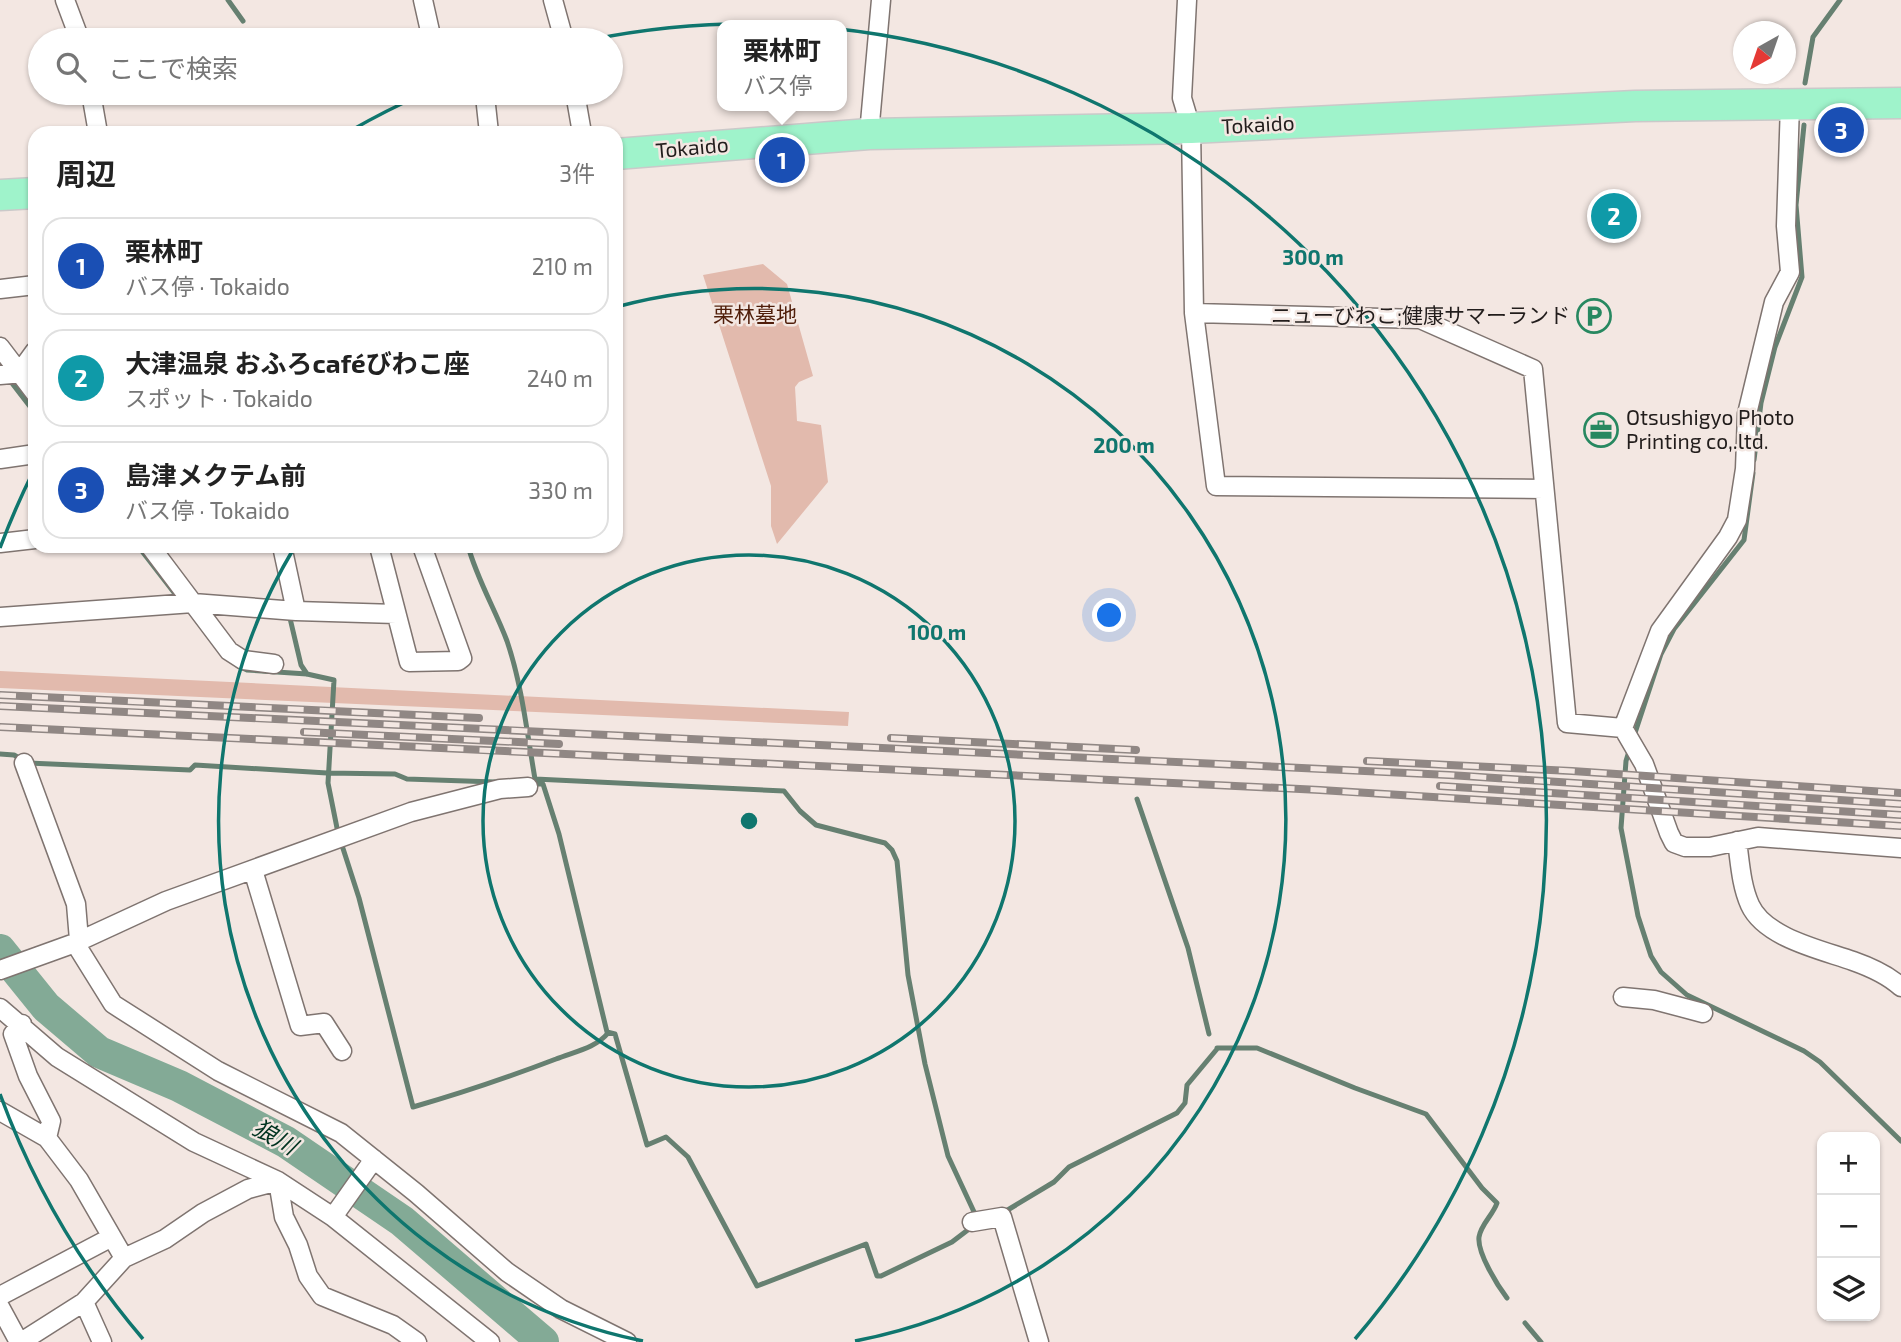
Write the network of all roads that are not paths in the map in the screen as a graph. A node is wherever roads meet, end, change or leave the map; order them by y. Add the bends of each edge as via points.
1 (65, 0) edge
2 (423, 0) edge
3 (553, 0) edge
4 (881, 0) edge
5 (1187, 0) edge
6 (76, 28) edge
7 (429, 28) edge
8 (561, 28) edge
9 (1901, 103) edge
10 (1790, 104) junction
11 (93, 105) edge
12 (486, 105) edge
13 (577, 105) edge
14 (97, 126) edge
15 (488, 126) edge
16 (581, 126) edge
17 (1191, 128) junction
18 (869, 134) junction
19 (623, 153) edge
20 (28, 193) edge
21 (0, 195) edge
22 (28, 286) edge
23 (0, 289) edge
24 (1194, 313) junction
25 (0, 347) edge
26 (27, 372) edge
27 (0, 375) edge
28 (28, 455) edge
29 (0, 458) edge
30 (1544, 489) junction
31 (28, 540) edge
32 (0, 543) edge
33 (155, 553) edge
34 (284, 553) edge
35 (381, 553) edge
36 (424, 553) edge
37 (193, 603) junction
38 (296, 611) junction
39 (396, 614) junction
40 (0, 617) edge
41 (274, 664) dead end
42 (1629, 736) junction
43 (24, 763) dead end
44 (528, 787) dead end
45 (1737, 841) junction
46 (1901, 848) edge
47 (253, 870) junction
48 (77, 942) junction
49 (0, 970) edge
50 (1901, 987) edge
51 (1623, 997) dead end
52 (0, 1008) edge
53 (1703, 1013) dead end
54 (22, 1024) junction
55 (342, 1051) dead end
56 (0, 1111) edge
57 (47, 1138) junction
58 (372, 1162) junction
59 (278, 1181) junction
60 (335, 1215) junction
61 (972, 1222) dead end
62 (110, 1238) junction
63 (124, 1258) junction
64 (0, 1296) edge
65 (84, 1302) junction
66 (0, 1307) edge
67 (20, 1342) edge
68 (102, 1342) edge
69 (417, 1342) edge
70 (490, 1342) edge
71 (626, 1342) edge
72 (1039, 1342) edge

1 - 6 street
2 - 7 street
3 - 8 street
4 - 18 street
5 - 17 street via 1182,98
9 - 10 highway, Tokaido
10 - 17 highway, Tokaido via 1635,106
10 - 42 street via 1786,226 1790,272 1774,302 1747,414 1737,520 1660,631
11 - 14 street
12 - 15 street
13 - 16 street
17 - 18 highway, Tokaido
17 - 24 street
18 - 19 highway, Tokaido
20 - 21 highway
22 - 23 street
24 - 30 street via 1420,319 1533,369
24 - 30 street via 1216,486
25 - 26 street
26 - 27 street
28 - 29 street
30 - 42 street via 1567,723
31 - 32 street
33 - 37 street
34 - 38 street
35 - 39 street
36 - 39 street via 462,658 409,662
37 - 38 street
37 - 40 street
37 - 41 street via 236,657
38 - 39 street
42 - 45 street via 1674,843 1685,847
43 - 48 street via 76,904
44 - 47 street via 500,789 411,812
45 - 46 street via 1758,837
45 - 50 street via 1751,908 1778,935 1866,966
47 - 48 street via 166,901
47 - 55 street via 300,1026 324,1023
48 - 49 street
48 - 58 street via 113,1004 218,1071 341,1133
51 - 53 street
52 - 54 street
54 - 57 street via 13,1034 51,1121
54 - 59 street via 57,1056 194,1142
56 - 57 street
57 - 62 street via 79,1180
58 - 60 street
58 - 71 street via 416,1193 507,1272 561,1309
59 - 60 street
59 - 63 street via 248,1189
59 - 69 street via 284,1217 308,1276 322,1296 393,1325
60 - 70 street
61 - 72 street via 1002,1217
62 - 63 street
62 - 64 street
63 - 65 street
65 - 67 street
65 - 68 street
66 - 67 street

